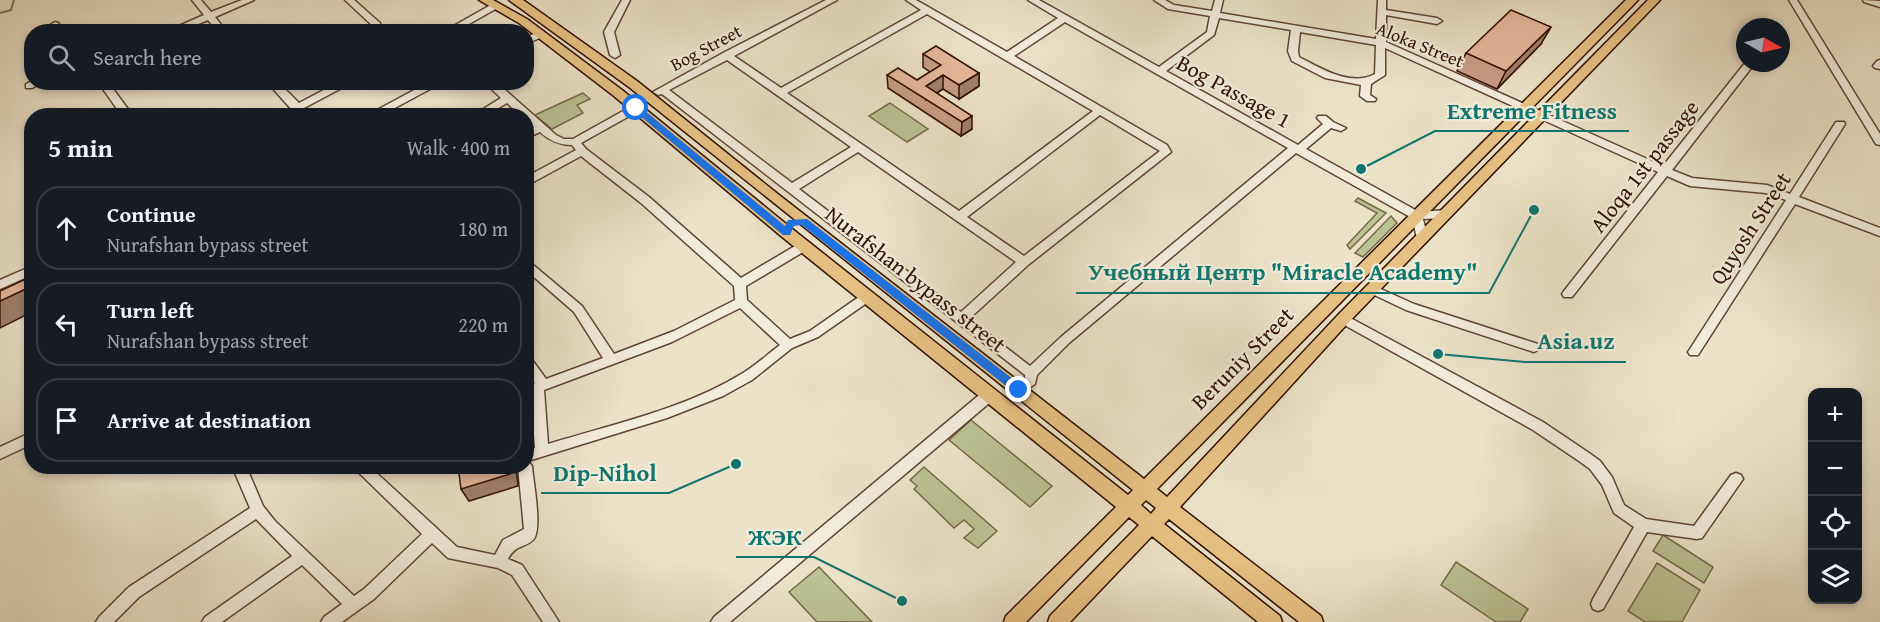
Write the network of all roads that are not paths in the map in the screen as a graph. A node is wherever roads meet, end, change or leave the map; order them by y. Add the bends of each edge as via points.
1 (196, 0) edge
2 (250, 0) edge
3 (349, 0) edge
4 (515, 0) edge
5 (626, 0) edge
6 (833, 0) edge
7 (910, 0) edge
8 (1032, 0) edge
9 (1158, 0) edge
10 (1219, 0) edge
11 (1382, 0) edge
12 (1632, 0) edge
13 (1654, 0) edge
14 (1793, 0) edge
15 (1868, 0) edge
16 (491, 2) edge
17 (1880, 4) edge
18 (927, 10) junction
19 (1382, 12) junction
20 (1216, 14) junction
21 (208, 16) junction
22 (1065, 18) junction
23 (1437, 21) dead end
24 (188, 24) edge
25 (216, 24) edge
26 (376, 24) edge
27 (459, 24) edge
28 (525, 24) edge
29 (1296, 28) junction
30 (534, 30) edge
31 (541, 34) junction
32 (534, 37) edge
33 (1382, 43) junction
34 (615, 55) dead end
35 (726, 55) junction
36 (1006, 57) junction
37 (1159, 72) junction
38 (1743, 72) edge
39 (1366, 83) junction
40 (109, 90) edge
41 (279, 90) edge
42 (332, 90) edge
43 (422, 90) edge
44 (497, 90) edge
45 (780, 93) junction
46 (507, 99) junction
47 (1371, 99) dead end
48 (122, 108) edge
49 (296, 108) joint
50 (387, 108) edge
51 (491, 108) edge
52 (517, 108) edge
53 (636, 108) junction
54 (1525, 108) junction
55 (1099, 111) junction
56 (1543, 114) junction
57 (534, 123) edge
58 (1840, 124) dead end
59 (540, 128) junction
60 (1341, 128) dead end
61 (534, 131) edge
62 (1880, 142) edge
63 (578, 146) junction
64 (859, 147) junction
65 (1297, 149) junction
66 (1665, 171) junction
67 (534, 176) edge
68 (791, 189) junction
69 (1792, 199) junction
70 (1446, 214) junction
71 (1418, 216) junction
72 (958, 217) junction
73 (804, 221) junction
74 (786, 232) junction
75 (1880, 232) edge
76 (1422, 239) junction
77 (804, 246) junction
78 (1024, 262) junction
79 (534, 273) edge
80 (24, 274) edge
81 (740, 284) junction
82 (0, 285) edge
83 (1372, 290) junction
84 (1568, 294) dead end
85 (867, 297) junction
86 (741, 302) junction
87 (1343, 319) junction
88 (960, 320) junction
89 (937, 326) junction
90 (920, 340) junction
91 (788, 345) junction
92 (1534, 347) dead end
93 (1694, 352) dead end
94 (612, 361) junction
95 (1031, 373) junction
96 (536, 388) edge
97 (1019, 390) junction
98 (989, 395) junction
99 (24, 441) edge
100 (542, 451) junction
101 (0, 453) edge
102 (534, 454) edge
103 (242, 474) edge
104 (368, 474) edge
105 (526, 474) edge
106 (1736, 479) dead end
107 (1146, 490) junction
108 (1129, 507) junction
109 (1168, 508) junction
110 (258, 510) junction
111 (1152, 525) junction
112 (1643, 525) junction
113 (432, 534) junction
114 (302, 558) junction
115 (499, 562) junction
116 (1598, 604) dead end
117 (353, 605) junction
118 (104, 622) edge
119 (210, 622) edge
120 (329, 622) edge
121 (551, 622) edge
122 (719, 622) edge
123 (1013, 622) edge
124 (1057, 622) edge
125 (1273, 622) edge
126 (1314, 622) edge

1 - 21 street
2 - 21 street
3 - 26 street
4 - 73 main road, Nurafshan bypass street via 633,84
5 - 34 street via 609,32
6 - 35 street, Bog Street
7 - 18 street
8 - 22 street, Bog Passage 1
9 - 20 street, Aloka Street via 1171,7
10 - 20 street
11 - 19 street
12 - 54 main road, Beruniy Street
13 - 56 main road, Beruniy Street
14 - 62 street
15 - 17 street
16 - 27 street
16 - 28 main road, Nurafshan bypass street
18 - 36 street
18 - 45 street
19 - 23 street
19 - 33 street
20 - 29 street, Aloka Street
20 - 37 street via 1210,33
21 - 24 street
21 - 25 street
22 - 36 street
22 - 37 street, Bog Passage 1
29 - 33 street, Aloka Street
29 - 39 street via 1295,59 1328,76
30 - 31 main road, Nurafshan bypass street
31 - 32 street
31 - 53 main road, Nurafshan bypass street
33 - 39 street via 1380,75
33 - 54 street, Aloka Street
35 - 45 street
35 - 68 street, Bog Street via 661,91
36 - 55 street
37 - 65 street, Bog Passage 1
38 - 66 street, Aloqa 1st passage
39 - 47 street via 1365,96
40 - 48 street
41 - 49 street
42 - 49 street
43 - 50 street
44 - 46 street
45 - 64 street
46 - 51 street
46 - 52 street
53 - 63 street
53 - 74 main road, Nurafshan bypass street
54 - 56 street, Aloka Street
54 - 71 main road, Beruniy Street
55 - 72 street
55 - 78 street via 1166,152
56 - 66 street, Aloka Street
56 - 70 main road, Beruniy Street
57 - 59 street
58 - 69 street, Quyosh Street
59 - 61 street
59 - 63 street via 556,140
60 - 65 street via 1325,121
63 - 67 street
63 - 81 street
64 - 68 street
64 - 72 street
65 - 71 street, Bog Passage 1
65 - 95 street via 1065,340
66 - 69 street, Aloka Street via 1690,182 1756,187
66 - 84 street, Aloqa 1st passage
68 - 88 street
69 - 75 street, Aloka Street
69 - 93 street, Quyosh Street
70 - 71 street
70 - 76 main road, Beruniy Street
71 - 76 street
71 - 107 main road, Beruniy Street
72 - 78 street
73 - 74 main road via 791,223
73 - 89 main road, Nurafshan bypass street
74 - 77 main road, Nurafshan bypass street
76 - 83 main road, Beruniy Street
77 - 81 street
77 - 85 main road, Nurafshan bypass street
78 - 88 street
79 - 94 street via 578,309
80 - 82 street
81 - 86 street
83 - 87 main road, Beruniy Street
83 - 92 street via 1410,307
85 - 90 main road, Nurafshan bypass street
85 - 91 street via 814,334
86 - 91 street
86 - 94 street
87 - 109 main road, Beruniy Street
87 - 112 street via 1538,426 1584,457 1607,481 1619,509
88 - 95 street
89 - 90 main road via 935,338
89 - 97 main road, Nurafshan bypass street
90 - 98 main road, Nurafshan bypass street
91 - 100 street via 748,376 718,392 667,413
94 - 96 street
95 - 97 street via 1031,380
96 - 100 street
97 - 107 main road, Nurafshan bypass street
98 - 108 main road, Nurafshan bypass street
98 - 122 street
99 - 101 street
100 - 102 street
103 - 110 street
104 - 113 street
105 - 115 street via 531,529 528,535 508,545
106 - 112 street via 1697,533
107 - 108 main road, Beruniy Street
107 - 109 main road, Nurafshan bypass street
108 - 111 main road, Nurafshan bypass street
108 - 123 main road, Beruniy Street
109 - 111 main road, Beruniy Street
109 - 126 main road, Nurafshan bypass street
110 - 114 street
110 - 118 street via 134,592
111 - 124 main road, Beruniy Street
111 - 125 main road, Nurafshan bypass street
112 - 116 street
113 - 115 street via 453,553
113 - 117 street
114 - 117 street
114 - 119 street
115 - 121 street via 523,576
117 - 120 street

